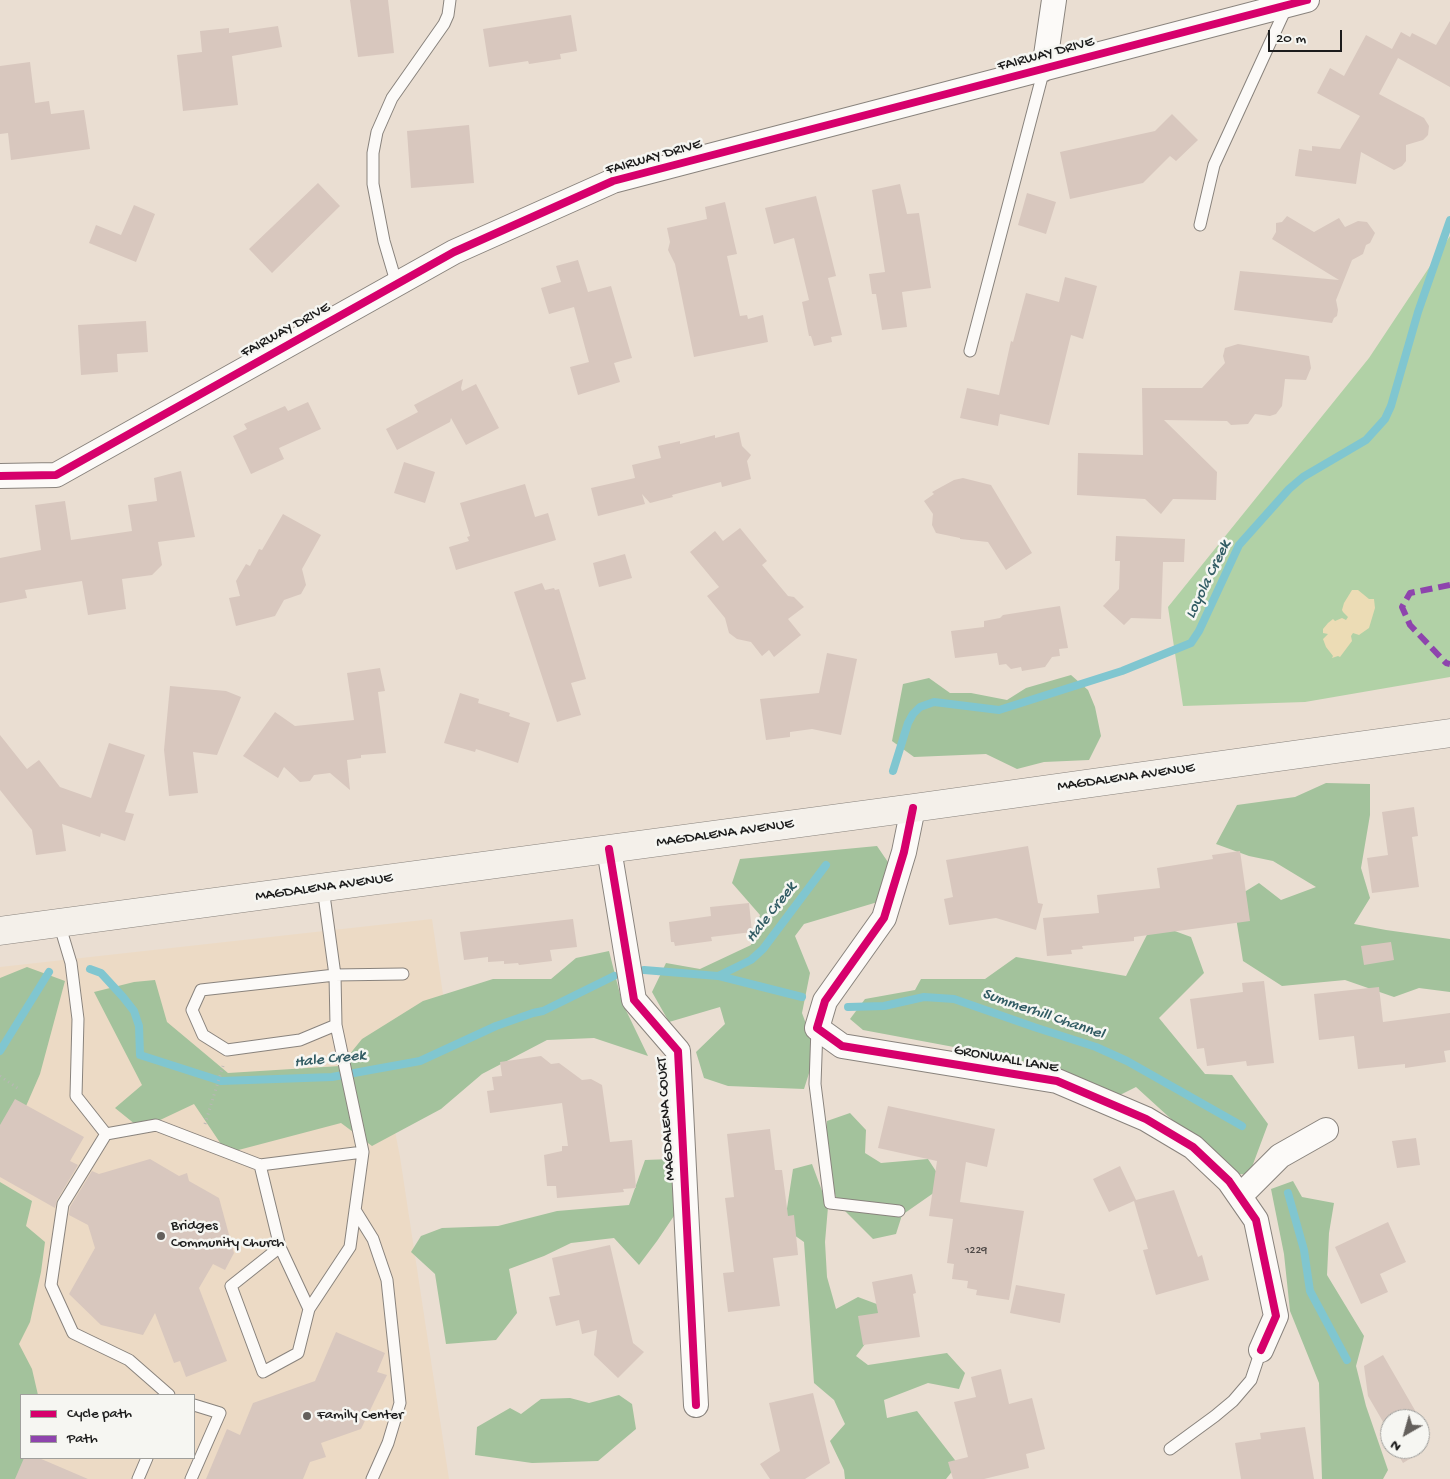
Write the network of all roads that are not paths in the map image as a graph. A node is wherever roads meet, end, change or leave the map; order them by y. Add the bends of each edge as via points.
1 (450, 0) edge
2 (1054, 0) edge
3 (1297, 3) edge
4 (1044, 69) junction
5 (1200, 225) dead end
6 (397, 285) junction
7 (970, 352) dead end
8 (0, 476) edge
9 (1450, 733) edge
10 (913, 808) junction
11 (608, 850) junction
12 (323, 888) junction
13 (59, 923) junction
14 (0, 931) edge
15 (403, 974) dead end
16 (335, 975) junction
17 (336, 1025) junction
18 (817, 1028) junction
19 (1326, 1130) dead end
20 (106, 1134) junction
21 (363, 1152) junction
22 (260, 1165) junction
23 (1240, 1196) junction
24 (355, 1210) junction
25 (899, 1211) dead end
26 (280, 1247) junction
27 (309, 1309) junction
28 (1261, 1350) joint
29 (168, 1394) edge
30 (195, 1405) edge
31 (696, 1405) dead end
32 (1170, 1449) dead end
33 (147, 1459) edge
34 (138, 1479) edge
35 (191, 1479) edge
36 (372, 1479) edge

1 - 6 lane via 444,24 392,98 381,120 373,153 373,184
2 - 4 street
3 - 4 street, FAIRWAY DRIVE
3 - 5 lane via 1214,165
4 - 6 street, FAIRWAY DRIVE via 614,181 454,252
4 - 7 lane
6 - 8 street, FAIRWAY DRIVE via 56,475
9 - 10 main road, MAGDALENA AVENUE
10 - 11 main road, MAGDALENA AVENUE
10 - 18 street via 904,852 884,918 825,1001
11 - 12 main road, MAGDALENA AVENUE
11 - 31 street, MAGDALENA COURT via 634,1000 678,1052
12 - 13 main road, MAGDALENA AVENUE
12 - 16 lane
13 - 14 main road, MAGDALENA AVENUE
13 - 20 lane via 71,963 78,1019 76,1096
15 - 16 lane
16 - 17 lane
16 - 17 lane via 202,990 192,1010 203,1034 227,1050 300,1040
17 - 21 lane
18 - 23 street, GRONWALL LANE via 842,1046 1057,1081 1146,1119 1193,1147 1230,1180
18 - 25 lane via 815,1084 830,1203
19 - 23 street via 1280,1156
20 - 22 lane via 156,1125
20 - 29 lane via 63,1204 50,1285 73,1333 129,1360
21 - 22 lane
21 - 24 lane
22 - 26 lane
23 - 28 street, GRONWALL LANE via 1256,1220 1276,1316
24 - 27 lane via 350,1247
24 - 36 lane via 373,1239 387,1280 400,1402 388,1443
26 - 27 lane
26 - 27 lane via 230,1286 263,1372 298,1353
28 - 32 lane via 1251,1380 1233,1401
30 - 35 lane via 220,1414
33 - 34 lane

